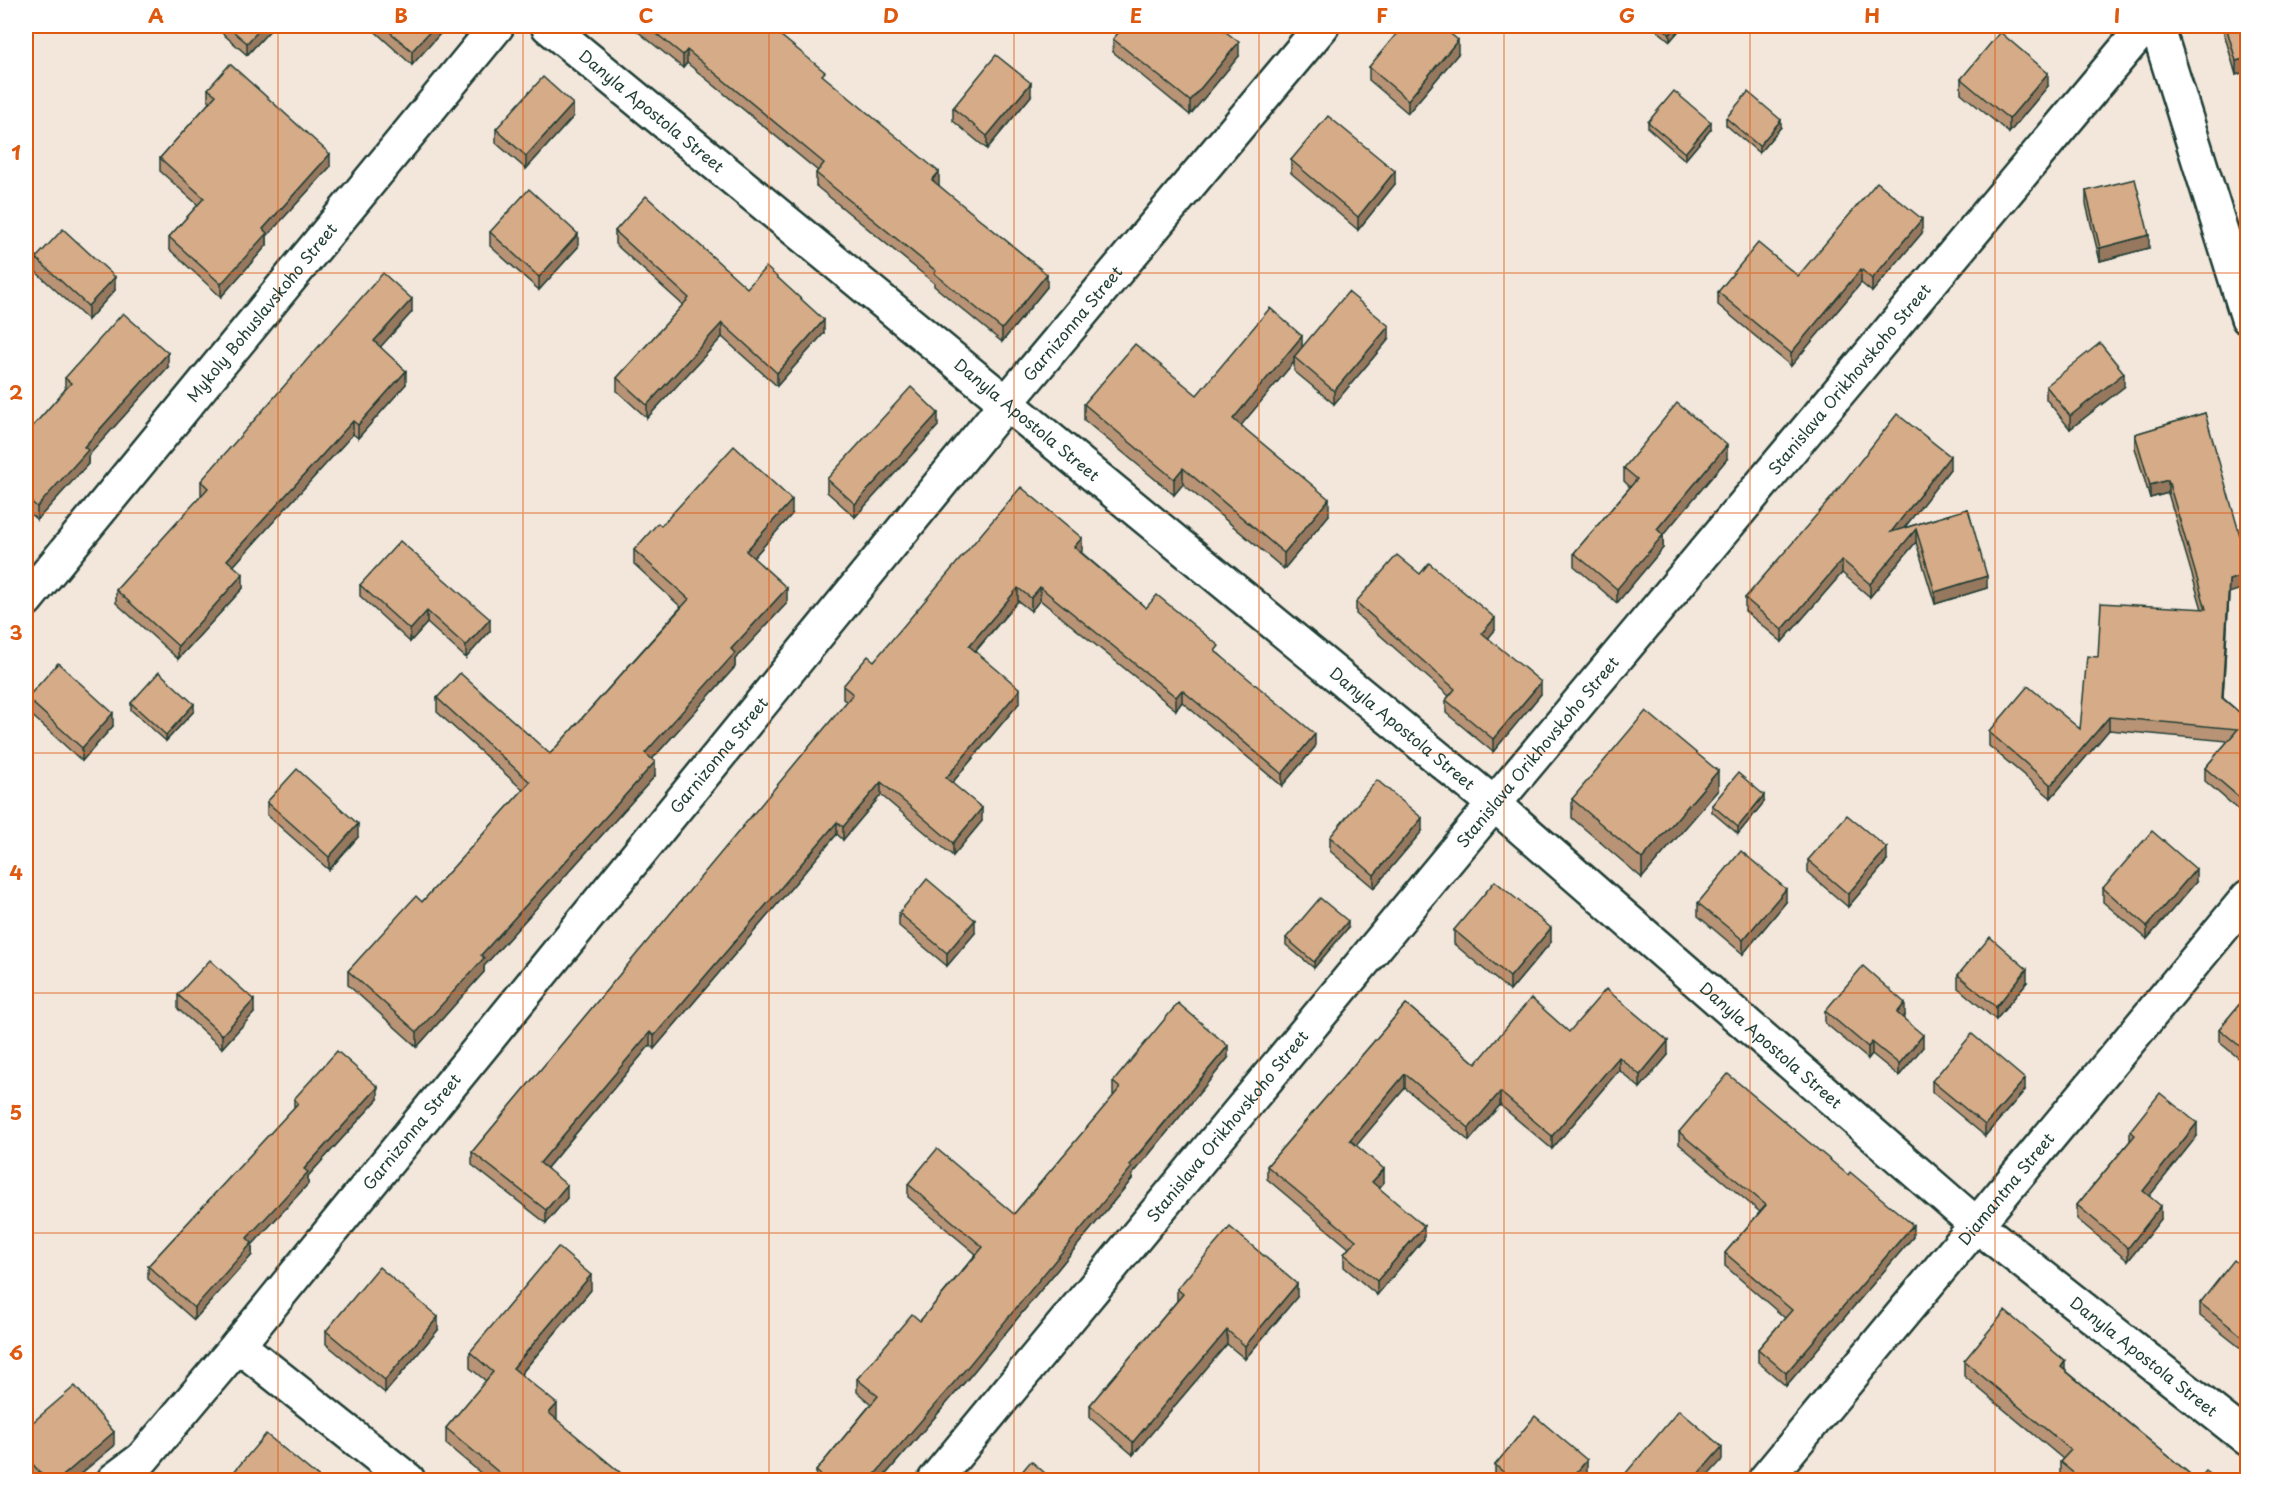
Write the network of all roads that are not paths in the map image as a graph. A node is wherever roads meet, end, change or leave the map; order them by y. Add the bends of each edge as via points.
1 (497, 26) edge
2 (548, 26) edge
3 (1322, 26) edge
4 (2145, 26) edge
5 (2157, 26) edge
6 (2247, 318) edge
7 (1007, 402) junction
8 (26, 600) edge
9 (1494, 804) junction
10 (2247, 897) edge
11 (1978, 1226) junction
12 (238, 1345) junction
13 (2247, 1439) edge
14 (114, 1480) edge
15 (408, 1480) edge
16 (934, 1480) edge
17 (1765, 1480) edge

1 - 8 street, Mykoly Bohuslavskoho Street
2 - 7 street, Danyla Apostola Street
3 - 7 street, Garnizonna Street
4 - 9 street, Stanislava Orikhovskoho Street
5 - 6 street
7 - 9 street, Danyla Apostola Street
7 - 12 street, Garnizonna Street
9 - 11 street, Danyla Apostola Street
9 - 16 street, Stanislava Orikhovskoho Street
10 - 11 street, Diamantna Street
11 - 13 street, Danyla Apostola Street
11 - 17 street, Diamantna Street
12 - 14 street, Garnizonna Street via 142,1459
12 - 15 street

